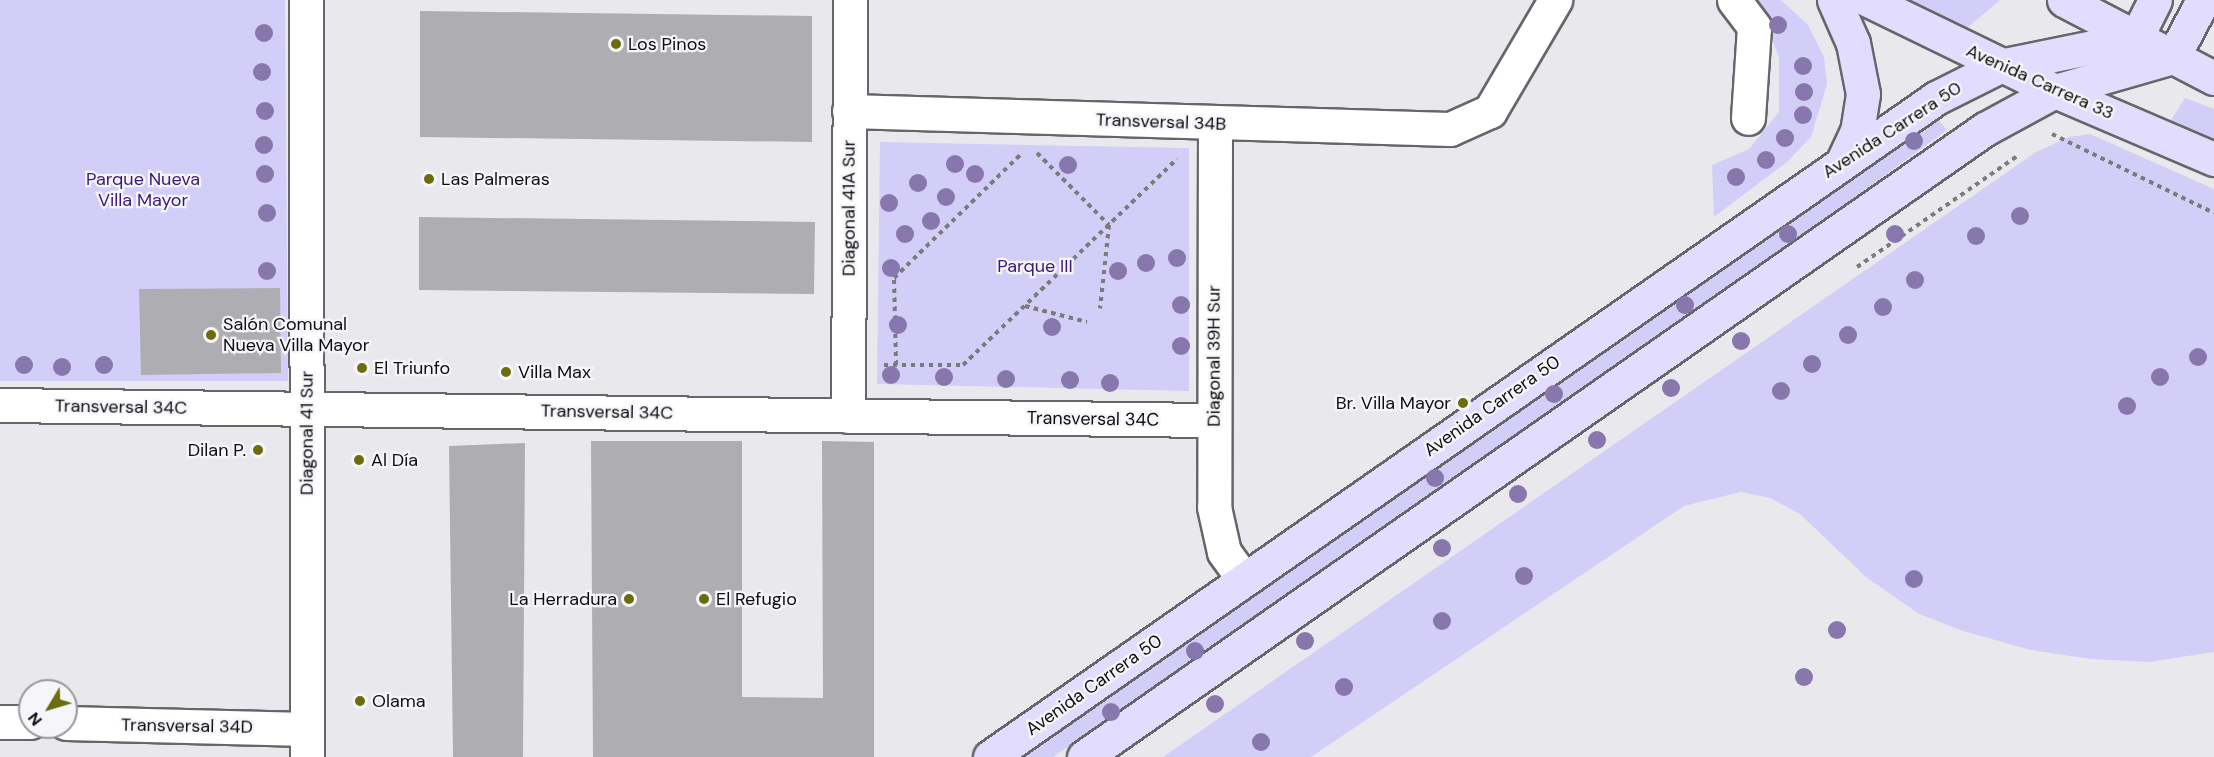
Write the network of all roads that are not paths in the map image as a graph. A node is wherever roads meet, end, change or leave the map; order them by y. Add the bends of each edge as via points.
1 (306, 0) edge
2 (850, 0) edge
3 (1555, 0) edge
4 (1734, 0) edge
5 (1834, 0) edge
6 (1868, 0) edge
7 (2064, 0) edge
8 (2155, 0) edge
9 (2203, 0) edge
10 (2136, 38) junction
11 (2173, 57) junction
12 (2000, 66) junction
13 (2214, 78) edge
14 (2055, 91) junction
15 (849, 111) junction
16 (1748, 118) dead end
17 (1215, 124) junction
18 (1844, 159) junction
19 (2214, 159) edge
20 (0, 405) edge
21 (306, 409) junction
22 (848, 416) junction
23 (1214, 420) junction
24 (1244, 580) junction
25 (0, 722) edge
26 (18, 722) edge
27 (78, 724) edge
28 (307, 743) edge
29 (990, 757) edge
30 (1084, 757) edge

1 - 21 street, Diagonal 41 Sur
2 - 15 street, Diagonal 41A Sur
3 - 17 street, Transversal 34B via 1506,88 1490,111 1472,123 1430,130
4 - 16 street via 1754,27
5 - 18 main road via 1853,43 1863,94 1857,131
6 - 12 main road, Avenida Carrera 33
7 - 10 main road
8 - 10 main road
9 - 11 main road
10 - 11 main road
10 - 12 main road, Avenida Carrera 50
11 - 13 main road
11 - 14 main road
12 - 14 main road, Avenida Carrera 33
12 - 18 main road, Avenida Carrera 50 via 1936,98
14 - 19 main road, Avenida Carrera 33
14 - 30 main road via 1984,129
15 - 17 street, Transversal 34B
15 - 22 street, Diagonal 41A Sur
17 - 23 street, Diagonal 39H Sur
18 - 24 main road, Avenida Carrera 50
20 - 21 street, Transversal 34C
21 - 22 street, Transversal 34C
21 - 28 street, Diagonal 41 Sur
22 - 23 street, Transversal 34C
23 - 24 street, Diagonal 39H Sur via 1217,533
24 - 29 main road, Avenida Carrera 50
25 - 26 street
27 - 28 street, Transversal 34D

